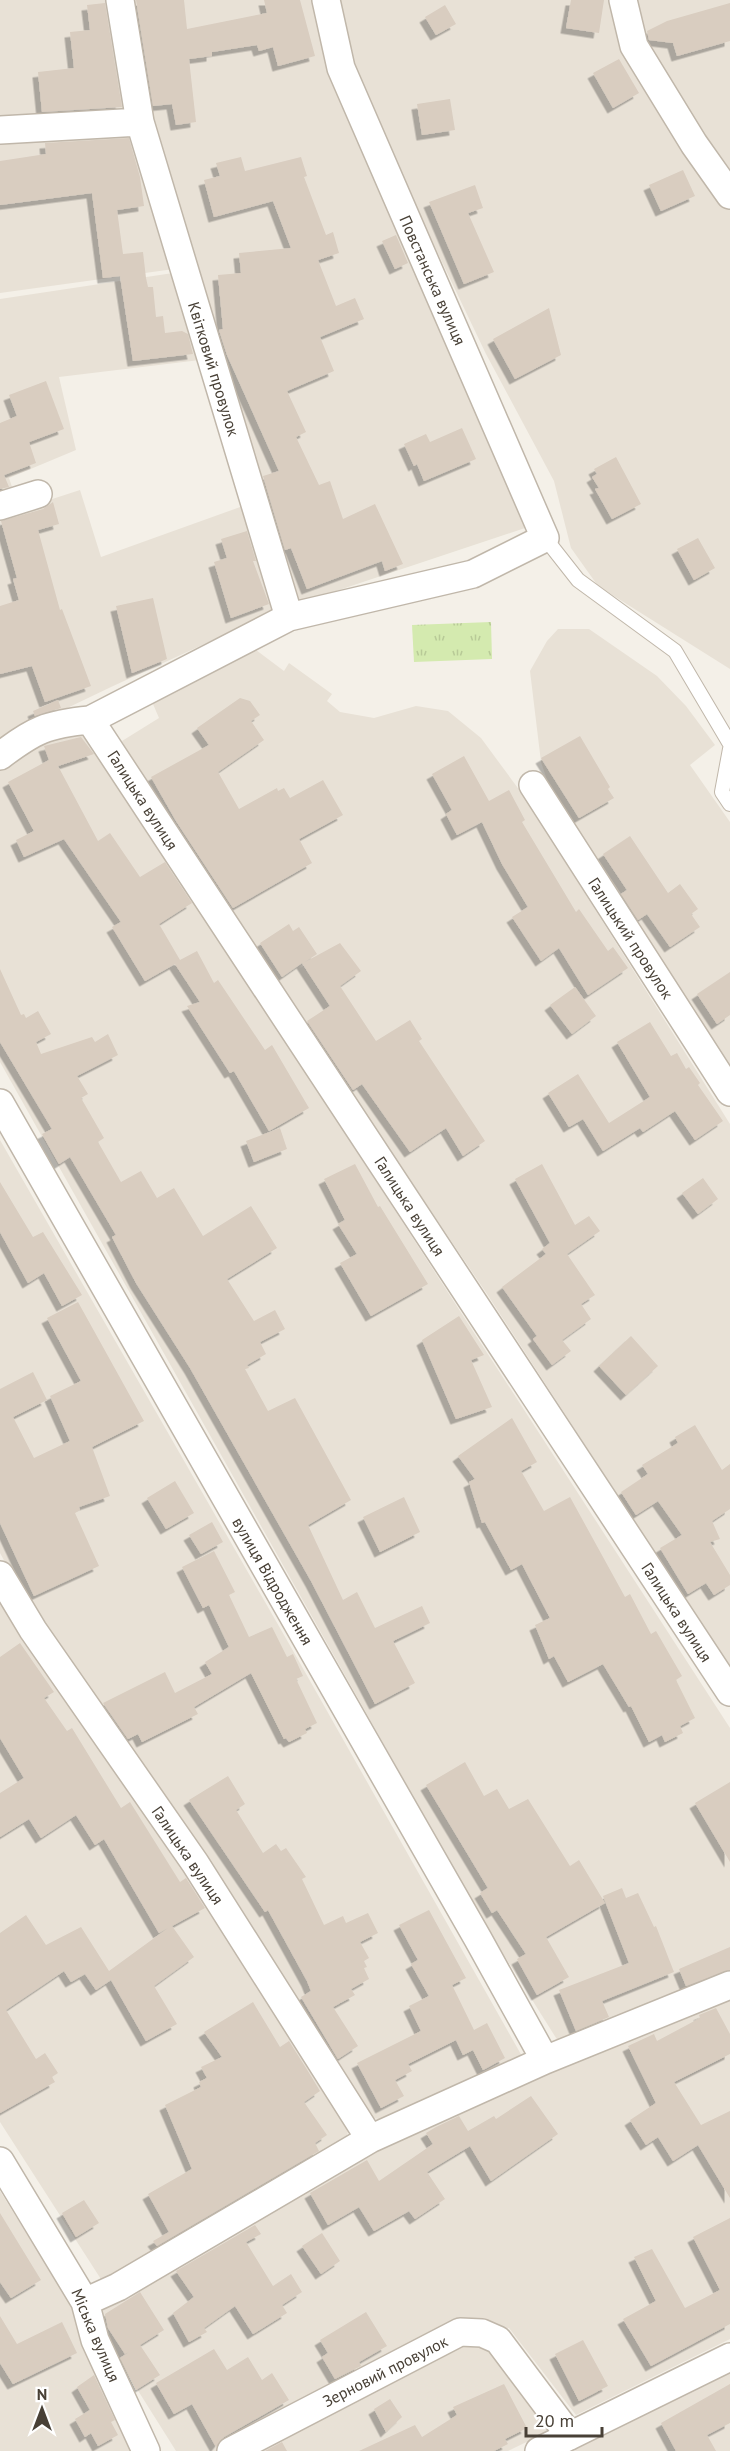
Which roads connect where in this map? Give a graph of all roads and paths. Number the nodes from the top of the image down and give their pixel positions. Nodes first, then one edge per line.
1 (120, 0) edge
2 (326, 0) edge
3 (623, 0) edge
4 (140, 122) junction
5 (0, 130) edge
6 (730, 195) edge
7 (38, 494) dead end
8 (0, 506) edge
9 (537, 543) junction
10 (289, 617) junction
11 (90, 720) junction
12 (730, 746) edge
13 (0, 756) edge
14 (533, 785) dead end
15 (730, 804) edge
16 (730, 1092) edge
17 (0, 1103) edge
18 (0, 1575) edge
19 (730, 1692) edge
20 (730, 1985) edge
21 (544, 2060) junction
22 (370, 2139) junction
23 (0, 2161) edge
24 (85, 2302) junction
25 (730, 2357) edge
26 (570, 2436) junction
27 (146, 2451) edge
28 (231, 2451) edge
29 (539, 2451) edge

1 - 4 street, Квітковий провулок
2 - 9 street, Повстанська вулиця
3 - 6 street
4 - 5 street
4 - 10 street, Квітковий провулок
7 - 8 street
9 - 10 street
9 - 12 lane
10 - 11 street
11 - 13 street
11 - 19 street, Галицька вулиця
12 - 15 lane
14 - 16 street, Галицький провулок
17 - 21 street, вулиця Відродження
18 - 22 street, Галицька вулиця
20 - 21 street
21 - 22 street
22 - 24 street
23 - 24 street, Міська вулиця
24 - 27 street, Міська вулиця
25 - 26 street
26 - 28 street, Зерновий провулок
26 - 29 street

